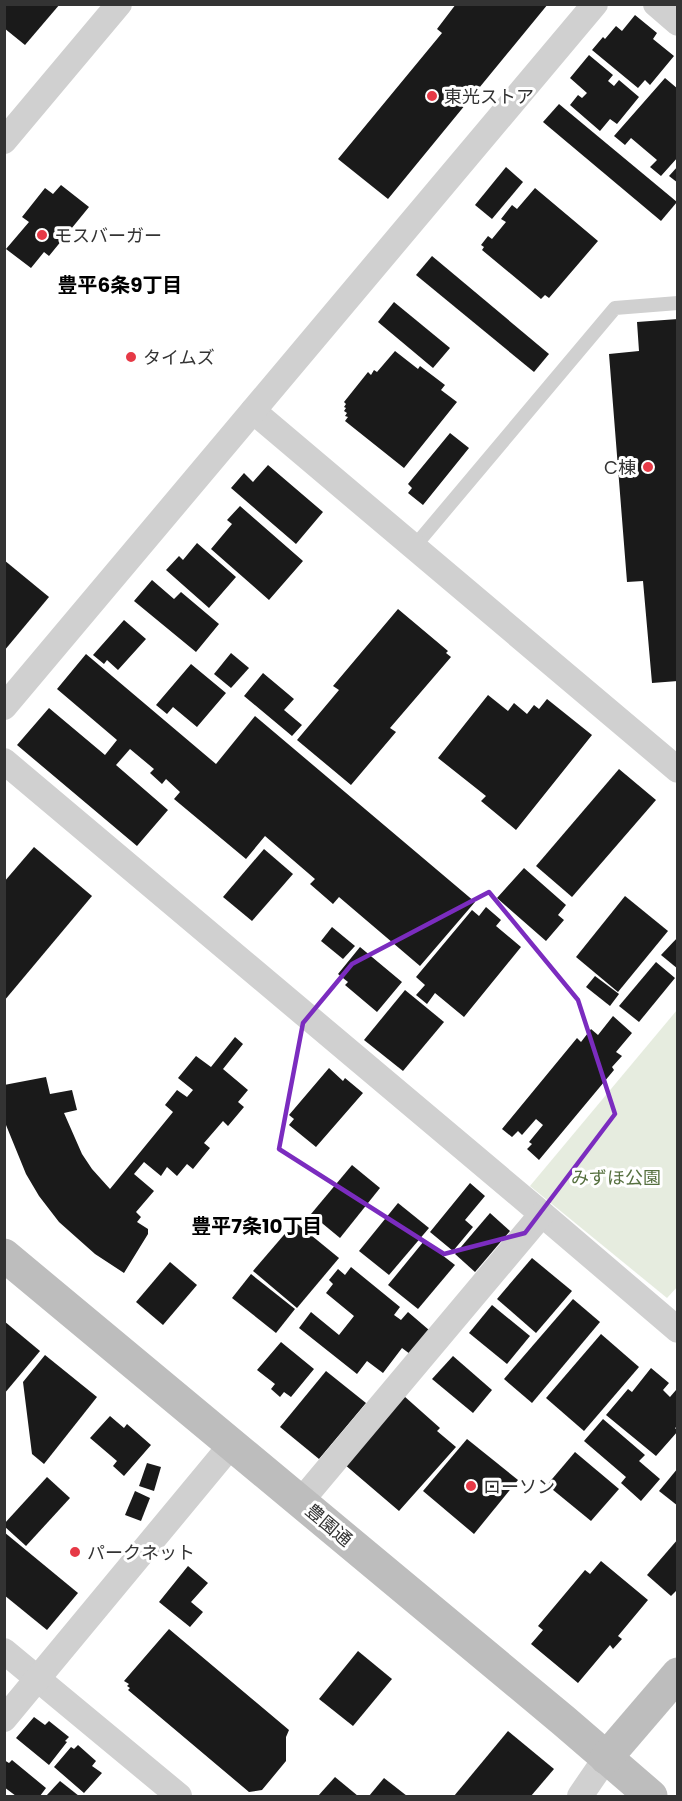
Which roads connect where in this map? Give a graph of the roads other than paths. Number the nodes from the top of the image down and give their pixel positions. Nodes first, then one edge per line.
1 (119, 4) edge
2 (595, 4) edge
3 (656, 4) edge
4 (678, 23) edge
5 (4, 141) edge
6 (678, 303) edge
7 (253, 411) junction
8 (414, 547) junction
9 (4, 707) edge
10 (4, 761) edge
11 (678, 770) edge
12 (542, 1214) junction
13 (4, 1255) edge
14 (678, 1330) edge
15 (232, 1444) junction
16 (301, 1502) junction
17 (4, 1651) edge
18 (678, 1674) edge
19 (38, 1680) junction
20 (4, 1719) edge
21 (606, 1758) junction
22 (179, 1797) edge
23 (580, 1797) edge
24 (651, 1797) edge

1 - 5 street
2 - 7 street
3 - 4 street
6 - 8 lane
7 - 8 street
7 - 9 street
8 - 11 street
10 - 12 street
12 - 14 street
12 - 16 street
13 - 15 street, 豊園通
15 - 16 street, 豊園通
15 - 19 street
16 - 21 street, 豊園通
17 - 19 street
18 - 21 street
19 - 20 street
19 - 22 street
21 - 23 street
21 - 24 street, 豊園通

